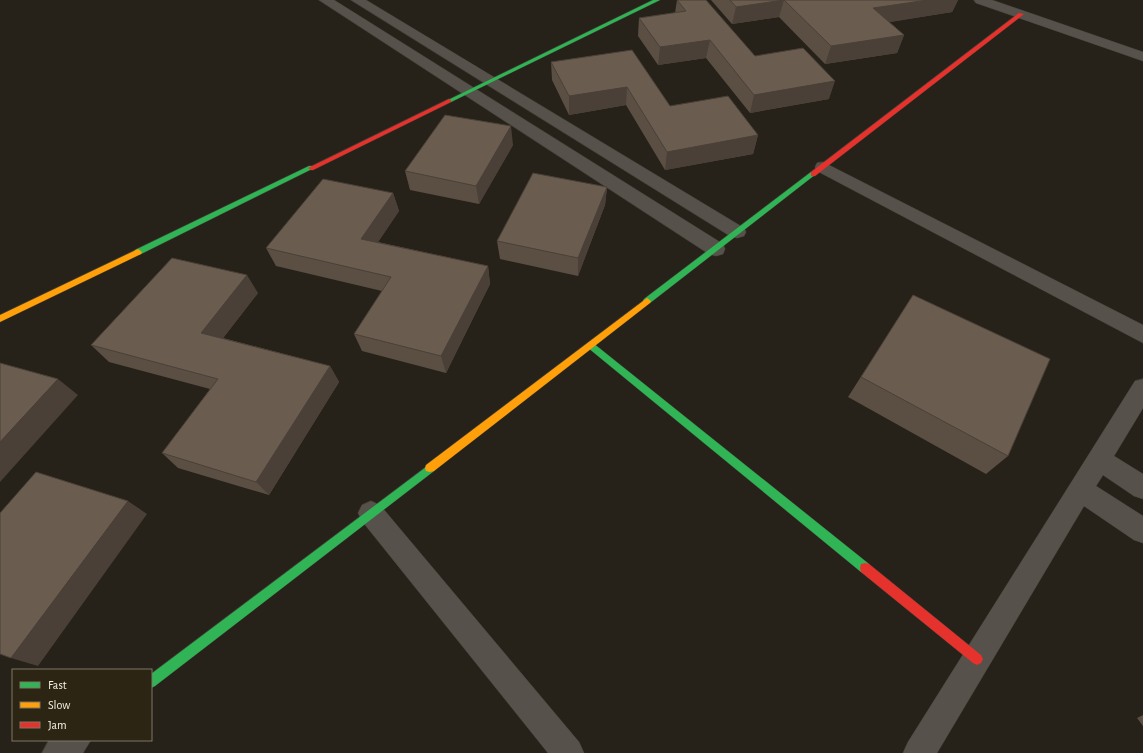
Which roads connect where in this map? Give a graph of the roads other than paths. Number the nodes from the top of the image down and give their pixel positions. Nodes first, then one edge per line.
1 (325, 0) edge
2 (357, 0) edge
3 (657, 0) edge
4 (980, 0) edge
5 (1022, 14) junction
6 (1143, 57) edge
7 (490, 81) junction
8 (469, 91) junction
9 (823, 167) junction
10 (737, 232) junction
11 (716, 249) junction
12 (0, 319) edge
13 (1143, 335) edge
14 (590, 345) junction
15 (1143, 388) edge
16 (1099, 460) junction
17 (1143, 488) edge
18 (1081, 490) junction
19 (371, 513) junction
20 (1143, 531) edge
21 (977, 659) junction
22 (152, 681) edge
23 (74, 741) edge
24 (58, 753) edge
25 (568, 753) edge
26 (919, 753) edge

1 - 8 street
2 - 7 street
3 - 7 street
4 - 5 street
5 - 6 street
5 - 9 street
7 - 8 street
7 - 10 street
8 - 11 street
8 - 12 street
9 - 10 street
9 - 13 street
10 - 11 street
11 - 14 street
14 - 19 street
14 - 21 street
15 - 16 street
16 - 17 street
16 - 18 street
18 - 20 street
18 - 21 street
19 - 22 street
19 - 25 street
21 - 26 street
23 - 24 street

